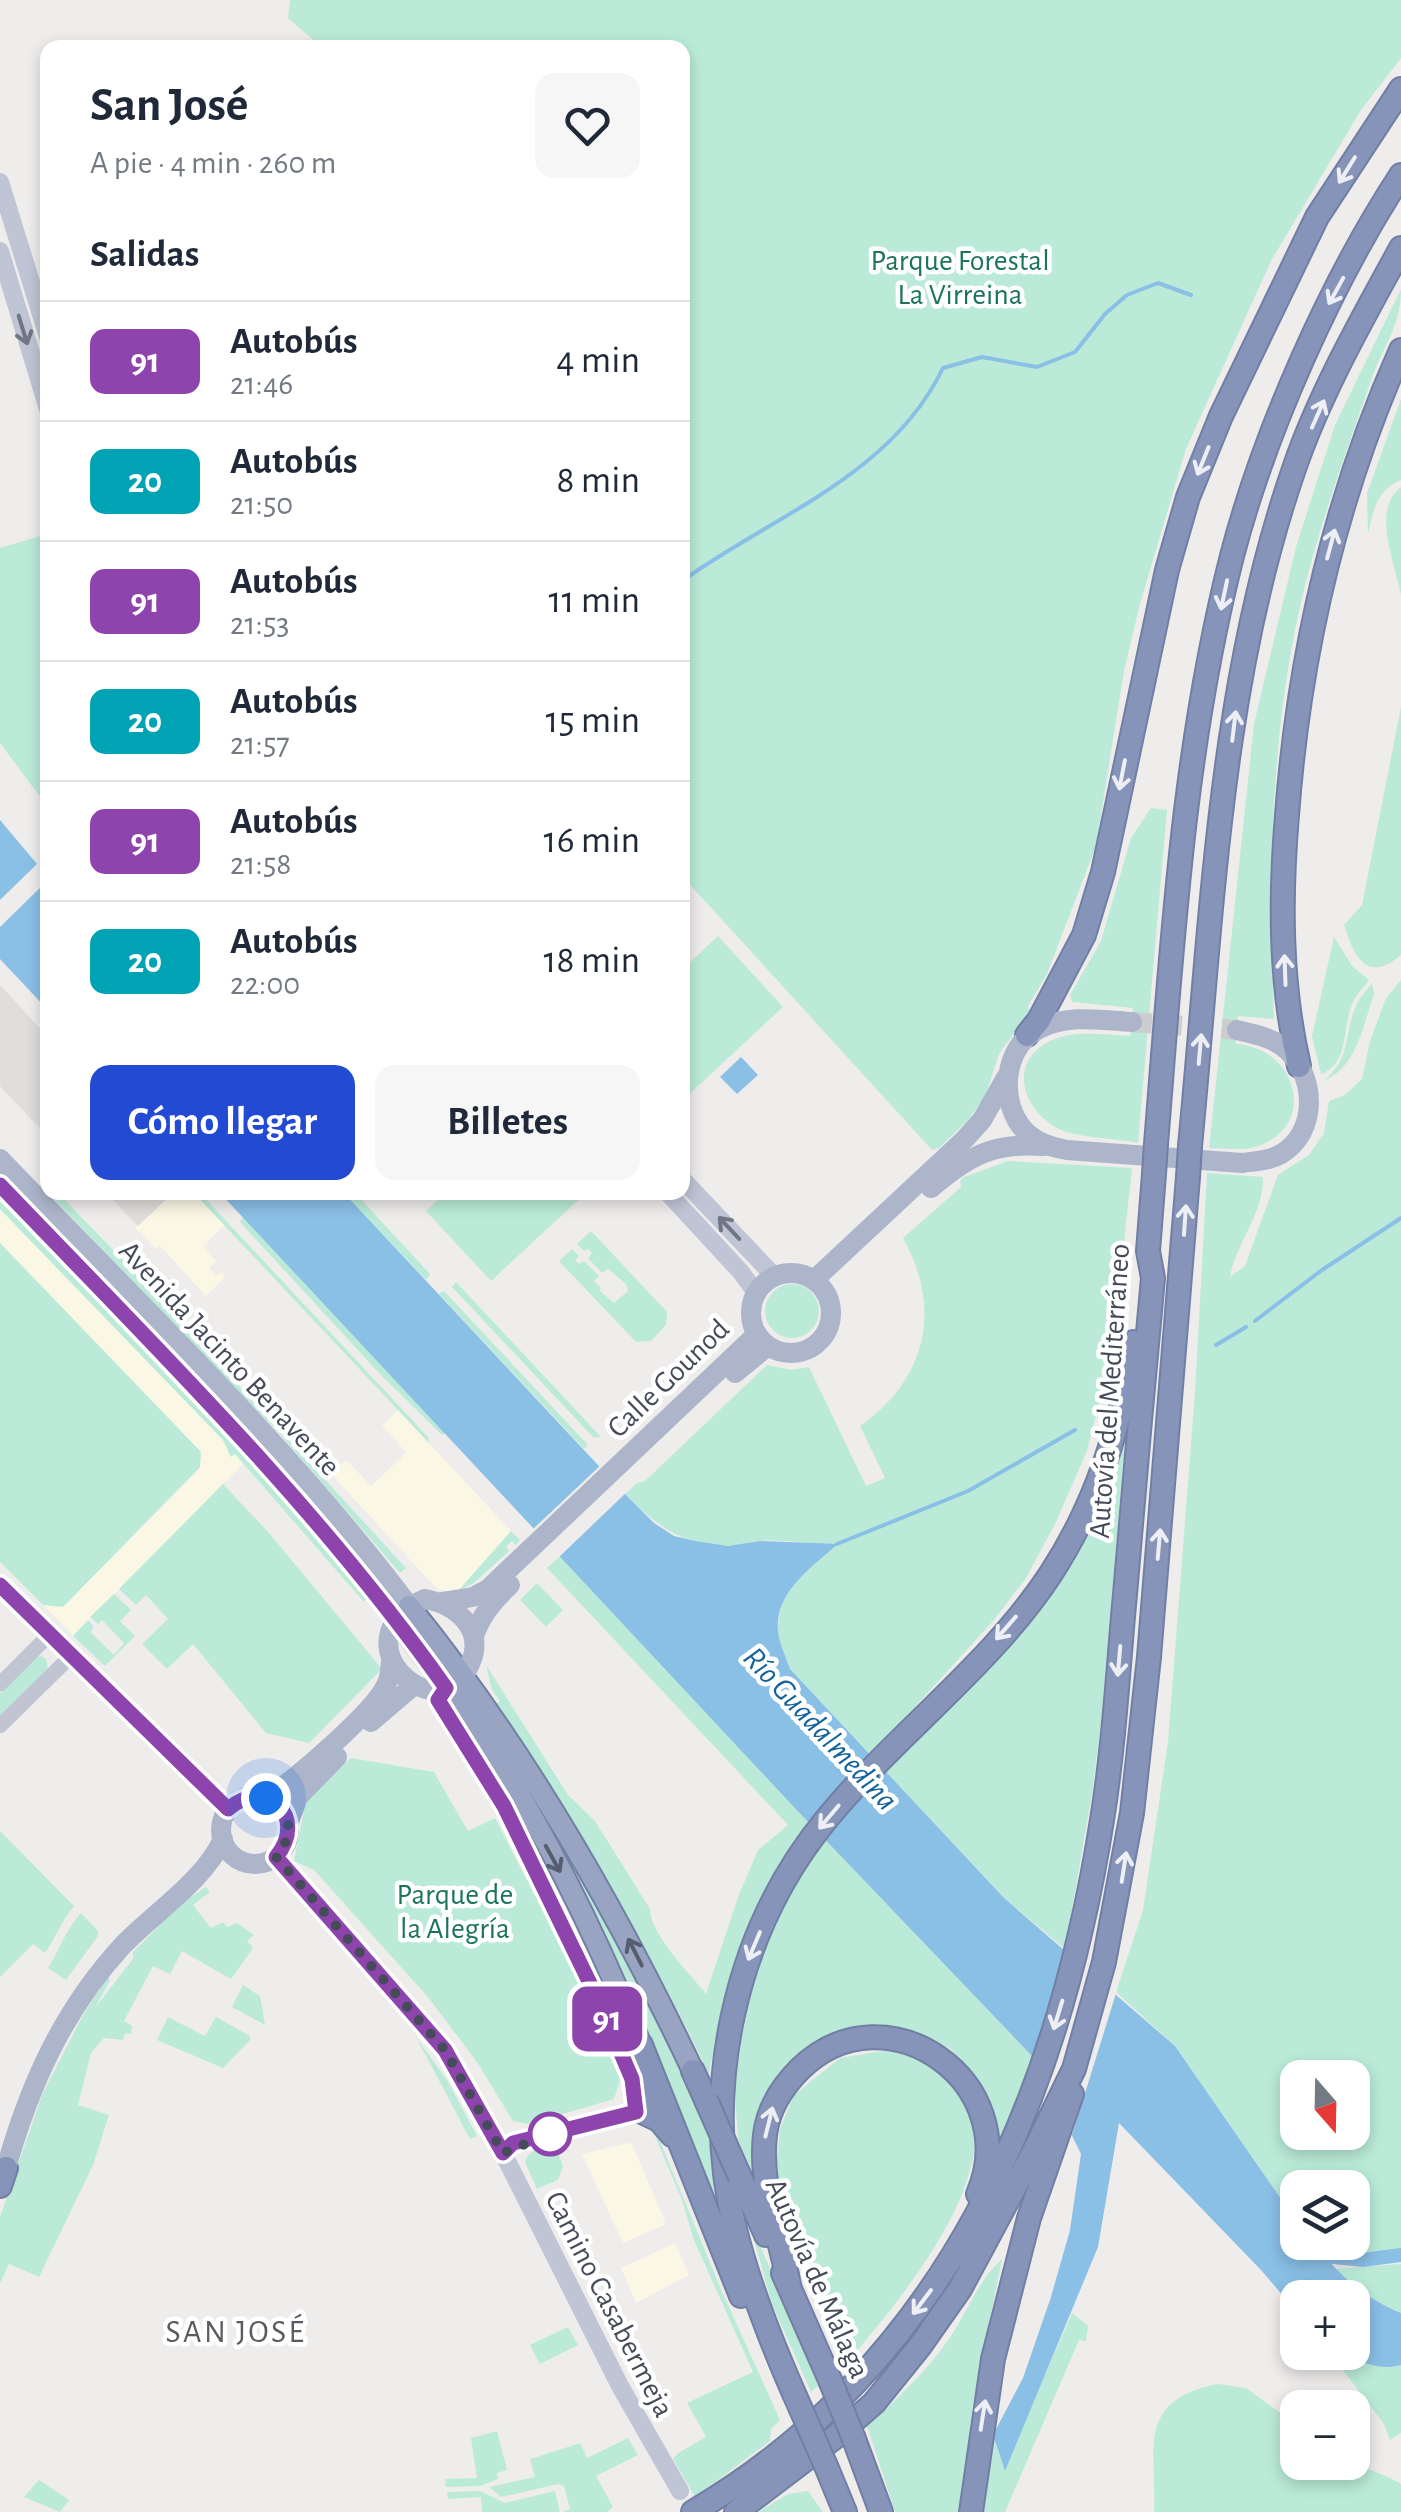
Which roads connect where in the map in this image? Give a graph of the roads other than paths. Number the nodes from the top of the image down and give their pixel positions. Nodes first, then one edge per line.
1 (1401, 89) edge
2 (1401, 175) edge
3 (0, 182) edge
4 (1401, 248) edge
5 (0, 251) edge
6 (40, 311) edge
7 (1401, 350) edge
8 (40, 382) edge
9 (1132, 1022) tunnel mouth
10 (1237, 1030) tunnel mouth
11 (1027, 1035) junction
12 (1299, 1066) junction
13 (1008, 1074) junction
14 (1046, 1146) junction
15 (0, 1159) edge
16 (0, 1185) edge
17 (690, 1188) edge
18 (674, 1200) edge
19 (1148, 1250) junction
20 (774, 1277) junction
21 (819, 1284) junction
22 (757, 1294) junction
23 (762, 1340) junction
24 (535, 1555) junction
25 (0, 1586) edge
26 (442, 1602) junction
27 (402, 1612) junction
28 (49, 1635) junction
29 (474, 1636) junction
30 (71, 1656) junction
31 (391, 1662) junction
32 (465, 1675) junction
33 (0, 1684) edge
34 (414, 1686) junction
35 (446, 1688) junction
36 (0, 1726) edge
37 (266, 1798) junction
38 (228, 1809) junction
39 (288, 1822) junction
40 (223, 1839) junction
41 (276, 1857) junction
42 (242, 1861) junction
43 (180, 1890) junction
44 (641, 2046) joint
45 (693, 2071) joint
46 (1057, 2118) junction
47 (3, 2177) edge
48 (949, 2263) junction
49 (789, 2285) junction
50 (796, 2399) junction
51 (680, 2491) dead end
52 (693, 2512) edge
53 (736, 2512) edge
54 (845, 2512) edge
55 (881, 2512) edge
56 (971, 2512) edge

1 -> 11 highway
2 -> 19 highway, Autovía del Mediterráneo, bridge
3 - 6 main road
46 -> 4 highway, Autovía del Mediterráneo, bridge
5 -> 8 main road
12 -> 7 highway
9 - 11 main road
10 - 12 main road
11 - 13 main road
12 - 14 main road
13 - 14 main road
13 - 21 main road
14 - 21 main road
15 - 27 main road, Avenida Jacinto Benavente
16 - 27 main road, Avenida Jacinto Benavente
20 -> 17 main road
18 - 22 main road
19 -> 48 highway, Autovía del Mediterráneo
19 -> 50 highway
20 - 21 main road
20 - 22 main road
21 - 23 main road
22 - 23 main road
23 - 24 main road, Calle Gounod
24 - 26 main road
24 - 29 main road
25 - 28 main road
26 - 27 main road
26 - 29 main road
27 - 31 main road
27 - 32 highway, Avenida Jacinto Benavente
27 - 35 highway, Avenida Jacinto Benavente
28 - 30 main road
28 - 33 street
29 - 32 main road
30 - 36 street
30 - 38 main road
31 - 34 main road
31 - 37 main road
32 - 35 main road
45 -> 32 highway, Avenida Jacinto Benavente
34 - 35 main road
34 - 39 main road
35 -> 44 highway, Avenida Jacinto Benavente
37 - 38 main road
37 - 39 main road
38 - 40 main road
39 - 41 main road
40 - 42 main road
40 - 43 main road
41 - 42 main road
41 - 51 main road, Camino Casabermeja
42 - 43 main road
43 - 47 main road
44 - 50 highway
45 - 49 highway, Autovía de Málaga, bridge
46 - 53 highway
56 -> 46 highway
49 -> 48 highway
48 -> 52 highway, Autovía del Mediterráneo
49 - 55 highway, Autovía de Málaga, bridge
50 - 54 highway, bridge

